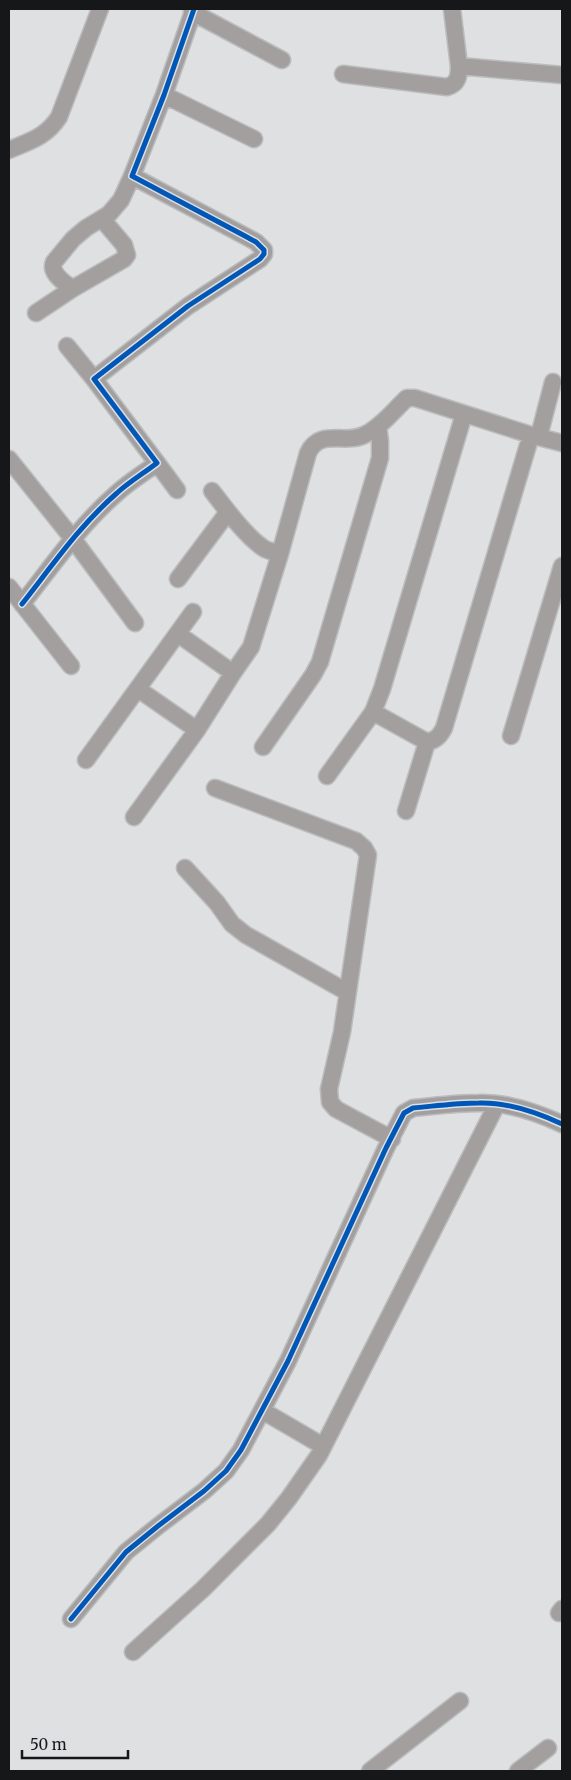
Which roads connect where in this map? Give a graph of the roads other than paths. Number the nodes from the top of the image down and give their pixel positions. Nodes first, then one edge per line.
1 (100, 9) edge
2 (452, 9) edge
3 (193, 11) edge
4 (282, 60) dead end
5 (459, 66) junction
6 (343, 74) dead end
7 (562, 75) edge
8 (164, 95) junction
9 (254, 139) dead end
10 (9, 150) edge
11 (132, 176) junction
12 (102, 218) junction
13 (72, 289) junction
14 (36, 313) dead end
15 (67, 346) dead end
16 (94, 380) junction
17 (553, 382) dead end
18 (464, 414) junction
19 (378, 426) junction
20 (535, 436) junction
21 (562, 443) edge
22 (9, 459) edge
23 (157, 464) junction
24 (177, 490) dead end
25 (212, 491) dead end
26 (228, 512) junction
27 (72, 539) junction
28 (280, 554) junction
29 (562, 566) edge
30 (178, 579) dead end
31 (9, 587) edge
32 (22, 604) junction
33 (193, 612) dead end
34 (134, 624) dead end
35 (178, 634) junction
36 (72, 666) dead end
37 (232, 673) junction
38 (138, 689) junction
39 (373, 712) junction
40 (197, 730) junction
41 (511, 736) dead end
42 (427, 742) junction
43 (263, 747) dead end
44 (86, 760) dead end
45 (327, 776) dead end
46 (215, 788) dead end
47 (406, 810) dead end
48 (134, 817) dead end
49 (185, 868) dead end
50 (347, 992) junction
51 (497, 1104) junction
52 (562, 1123) edge
53 (392, 1138) junction
54 (263, 1411) junction
55 (324, 1446) junction
56 (71, 1619) dead end
57 (133, 1652) dead end
58 (460, 1701) dead end
59 (548, 1748) dead end
60 (370, 1771) edge
61 (518, 1771) edge

1 - 10 street
2 - 5 street
3 - 4 street
3 - 8 street
5 - 6 street
5 - 7 street
8 - 9 street
8 - 11 street
11 - 12 street
11 - 16 street
12 - 13 street
12 - 13 street
13 - 14 street
15 - 16 street
16 - 23 street
17 - 20 street
18 - 19 street
18 - 20 street
18 - 39 street
19 - 28 street
19 - 43 street
20 - 21 street
20 - 42 street
22 - 27 street
23 - 24 street
23 - 27 street
25 - 26 street
26 - 28 street
26 - 30 street
27 - 32 street
27 - 34 street
28 - 37 street
29 - 41 street
31 - 32 street
32 - 36 street
33 - 35 street
35 - 37 street
35 - 38 street
37 - 40 street
38 - 40 street
38 - 44 street
39 - 42 street
39 - 45 street
40 - 48 street
42 - 47 street
46 - 50 street
49 - 50 street
50 - 53 street
51 - 52 street
51 - 53 street
51 - 55 street
53 - 54 street
54 - 55 street
54 - 56 street
55 - 57 street
58 - 60 street
59 - 61 street

